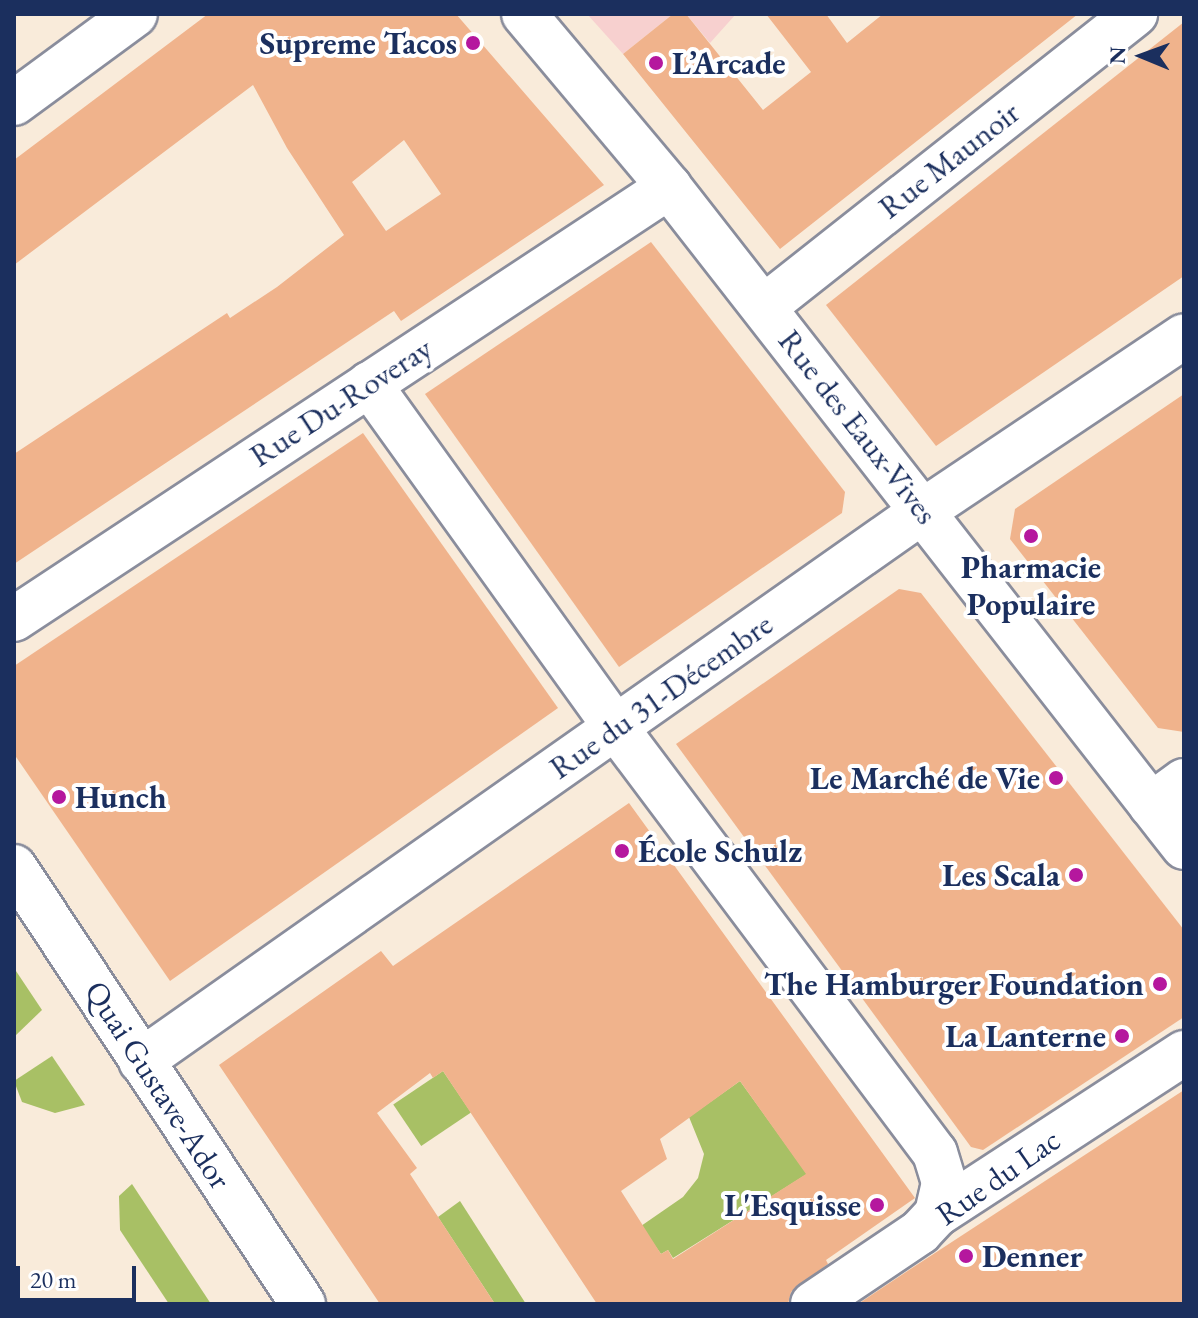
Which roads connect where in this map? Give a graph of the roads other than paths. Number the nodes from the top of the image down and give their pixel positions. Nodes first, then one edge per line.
1 (135, 14) edge
2 (524, 14) edge
3 (1135, 14) edge
4 (14, 103) edge
5 (669, 187) junction
6 (764, 307) junction
7 (1184, 336) edge
8 (369, 384) junction
9 (923, 511) junction
10 (14, 619) edge
11 (616, 728) junction
12 (1168, 793) edge
13 (1184, 847) edge
14 (14, 867) edge
15 (1184, 1053) edge
16 (141, 1061) junction
17 (937, 1214) junction
18 (303, 1304) edge
19 (813, 1304) edge

1 - 4 street
2 - 5 street, Rue des Eaux-Vives
3 - 6 street, Rue Maunoir
5 - 6 street, Rue des Eaux-Vives
5 - 8 street, Rue Du-Roveray
6 - 9 street, Rue des Eaux-Vives
7 - 9 street, Rue du 31-Décembre
8 - 10 street, Rue Du-Roveray
8 - 11 street
9 - 11 street, Rue du 31-Décembre
9 - 12 street, Rue des Eaux-Vives
11 - 16 street, Rue du 31-Décembre
11 - 17 street
12 - 13 street, Rue des Eaux-Vives
14 - 16 street, Quai Gustave-Ador
15 - 17 street, Rue du Lac
16 - 18 street, Quai Gustave-Ador
17 - 19 street, Rue du Lac

